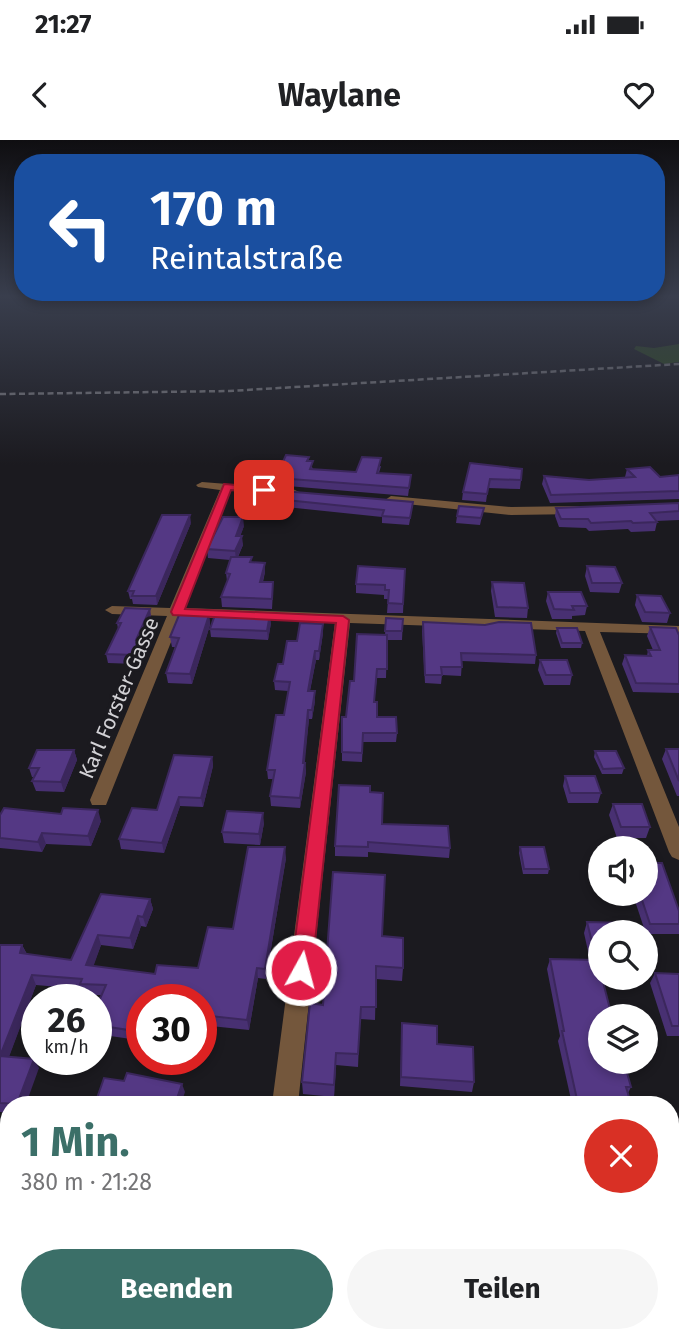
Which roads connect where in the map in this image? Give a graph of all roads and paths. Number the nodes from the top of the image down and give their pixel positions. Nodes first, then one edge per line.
1 (202, 485) dead end
2 (228, 487) junction
3 (305, 493) edge
4 (382, 500) edge
5 (593, 510) edge
6 (112, 610) dead end
7 (177, 612) junction
8 (343, 620) junction
9 (591, 628) junction
10 (679, 630) edge
11 (99, 800) dead end
12 (679, 852) edge
13 (286, 1096) edge

1 - 2 street
2 - 3 street
2 - 7 street, Karl Forster-Gasse
4 - 5 street
6 - 7 street, Karl Forster-Gasse
7 - 8 street
7 - 11 street, Karl Forster-Gasse
8 - 9 street
8 - 13 street
9 - 10 street
9 - 12 street

